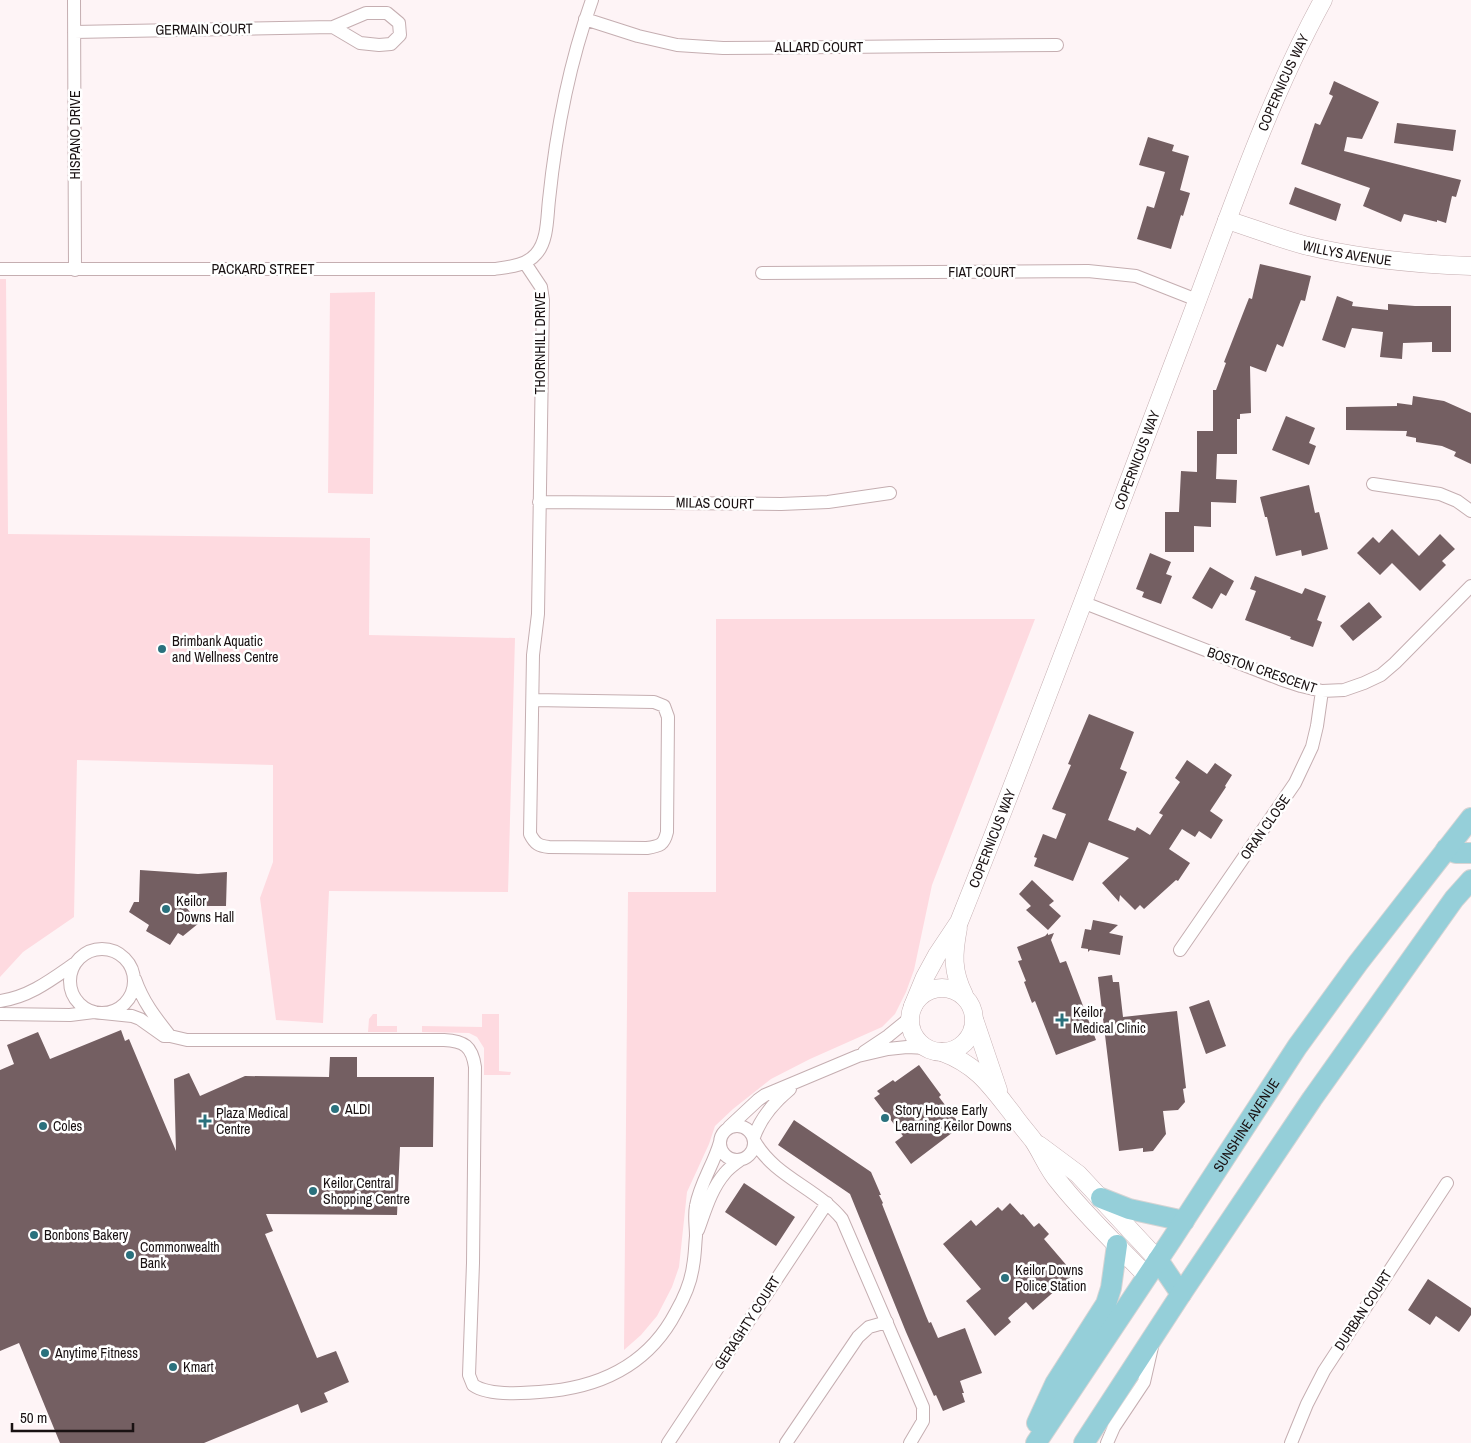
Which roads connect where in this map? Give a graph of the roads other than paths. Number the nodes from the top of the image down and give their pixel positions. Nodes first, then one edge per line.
1 (74, 0) edge
2 (592, 0) edge
3 (1323, 0) edge
4 (586, 19) junction
5 (333, 26) junction
6 (74, 32) junction
7 (1057, 45) dead end
8 (1227, 220) junction
9 (525, 262) junction
10 (1471, 266) edge
11 (0, 269) edge
12 (75, 270) junction
13 (762, 273) dead end
14 (1198, 300) junction
15 (1373, 484) dead end
16 (890, 493) dead end
17 (539, 502) junction
18 (1471, 510) edge
19 (1471, 586) edge
20 (1082, 602) junction
21 (1322, 691) junction
22 (533, 700) junction
23 (1471, 818) edge
24 (1446, 849) junction
25 (1471, 853) edge
26 (1471, 880) edge
27 (959, 922) junction
28 (1180, 950) dead end
29 (74, 964) junction
30 (133, 972) junction
31 (964, 995) junction
32 (0, 1001) edge
33 (99, 1012) junction
34 (912, 1012) junction
35 (0, 1014) edge
36 (975, 1022) junction
37 (170, 1036) junction
38 (934, 1050) junction
39 (858, 1056) junction
40 (799, 1082) junction
41 (1001, 1098) junction
42 (729, 1127) junction
43 (754, 1140) junction
44 (1033, 1140) junction
45 (720, 1142) junction
46 (741, 1160) junction
47 (775, 1167) junction
48 (1447, 1184) dead end
49 (1101, 1198) junction
50 (826, 1203) junction
51 (1184, 1221) junction
52 (696, 1234) junction
53 (1116, 1245) junction
54 (1152, 1268) junction
55 (1181, 1294) junction
56 (887, 1322) junction
57 (1154, 1334) junction
58 (668, 1443) edge
59 (786, 1443) edge
60 (910, 1443) edge
61 (1028, 1443) edge
62 (1036, 1443) edge
63 (1084, 1443) edge
64 (1107, 1443) edge
65 (1291, 1443) edge

1 - 6 street, HISPANO DRIVE
2 - 4 street
3 - 8 street, COPERNICUS WAY
4 - 7 street, ALLARD COURT
4 - 9 street
5 - 5 street, GERMAIN COURT
5 - 6 street, GERMAIN COURT
6 - 12 street, HISPANO DRIVE
8 - 10 street, WILLYS AVENUE
8 - 14 street, COPERNICUS WAY
9 - 12 street, PACKARD STREET
9 - 17 street, THORNHILL DRIVE
11 - 12 street, PACKARD STREET
13 - 14 street, FIAT COURT
14 - 20 street, COPERNICUS WAY
15 - 18 street
16 - 17 street, MILAS COURT
17 - 22 street, THORNHILL DRIVE
19 - 21 street, BOSTON CRESCENT
20 - 21 street, BOSTON CRESCENT
20 - 27 street, COPERNICUS WAY
21 - 28 street, ORAN CLOSE
22 - 22 street, THORNHILL DRIVE
23 - 24 main road, SUNSHINE AVENUE
24 - 25 main road
24 - 51 main road, SUNSHINE AVENUE
26 - 55 main road
27 - 31 street, COPERNICUS WAY
27 - 34 street, COPERNICUS WAY
29 - 30 street
29 - 32 street
29 - 33 street
30 - 33 street
30 - 37 street
31 - 34 street
31 - 36 street
33 - 35 street
33 - 37 street
34 - 38 street
34 - 39 street
36 - 38 street
36 - 41 street
37 - 52 street
38 - 39 street
38 - 41 street
39 - 40 street
40 - 42 street
40 - 43 street
41 - 44 street
42 - 43 street
42 - 45 street
43 - 46 street
43 - 47 street
44 - 49 street
44 - 53 street
45 - 46 street
45 - 52 street
46 - 47 street
46 - 52 street
47 - 50 street
48 - 65 street, DURBAN COURT
49 - 51 main road
49 - 54 street
50 - 56 street
50 - 58 street, GERAGHTY COURT
51 - 54 main road, SUNSHINE AVENUE
53 - 54 street
53 - 61 main road
54 - 55 main road
54 - 62 main road, SUNSHINE AVENUE
55 - 57 main road
56 - 59 street
56 - 60 street
57 - 63 main road
57 - 64 street

